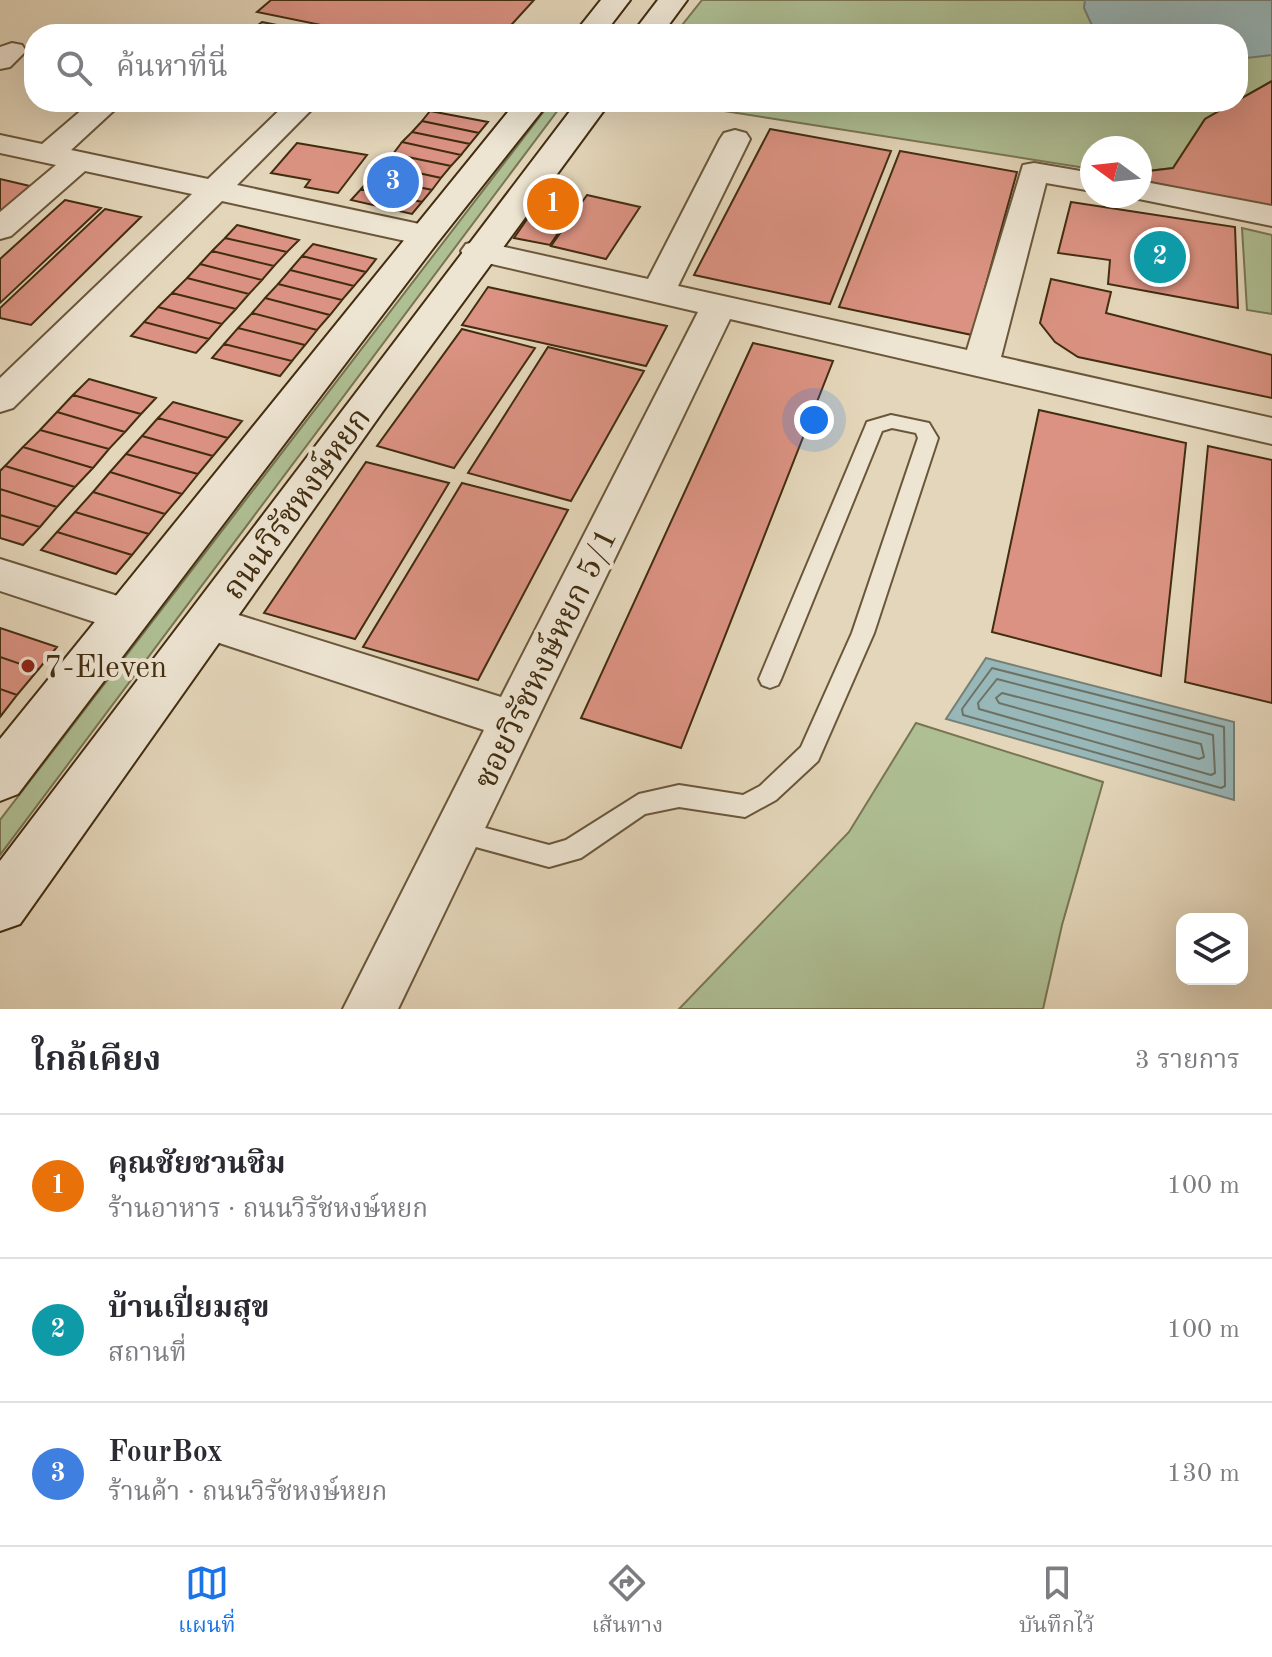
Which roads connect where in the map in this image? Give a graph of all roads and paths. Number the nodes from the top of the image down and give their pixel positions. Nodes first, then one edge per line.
1 (616, 0) edge
2 (673, 0) edge
3 (597, 24) edge
4 (655, 24) edge
5 (97, 112) edge
6 (295, 112) edge
7 (525, 112) edge
8 (586, 112) edge
9 (735, 139) dead end
10 (0, 144) edge
11 (48, 154) junction
12 (79, 161) junction
13 (1080, 180) edge
14 (215, 190) junction
15 (1152, 192) edge
16 (1272, 216) edge
17 (0, 229) edge
18 (424, 235) junction
19 (478, 251) junction
20 (657, 294) junction
21 (718, 307) junction
22 (981, 364) junction
23 (0, 399) edge
24 (1272, 431) edge
25 (0, 575) edge
26 (125, 615) junction
27 (210, 623) junction
28 (770, 679) dead end
29 (514, 720) junction
30 (0, 778) edge
31 (459, 832) junction
32 (0, 905) edge
33 (370, 1009) edge

1 - 3 main road
2 - 4 main road
5 - 11 street
6 - 14 street
7 - 18 main road, ถนนวิรัชหงษ์หยก
8 - 19 main road, ถนนวิรัชหงษ์หยก
9 - 20 street
10 - 11 street
11 - 12 street
12 - 14 street
12 - 17 street
13 - 22 street
14 - 18 street
14 - 23 street
15 - 16 street
18 - 26 main road, ถนนวิรัชหงษ์หยก
19 - 20 street
19 - 27 main road, ถนนวิรัชหงษ์หยก
20 - 21 street
21 - 22 street
21 - 29 street, ซอยวิรัชหงษ์หยก 5/1
22 - 24 street
25 - 26 street
26 - 30 main road, ถนนวิรัชหงษ์หยก
27 - 29 street
27 - 32 main road, ถนนวิรัชหงษ์หยก
28 - 31 lane
29 - 31 street, ซอยวิรัชหงษ์หยก 5/1
31 - 33 street, ซอยวิรัชหงษ์หยก 5/1

